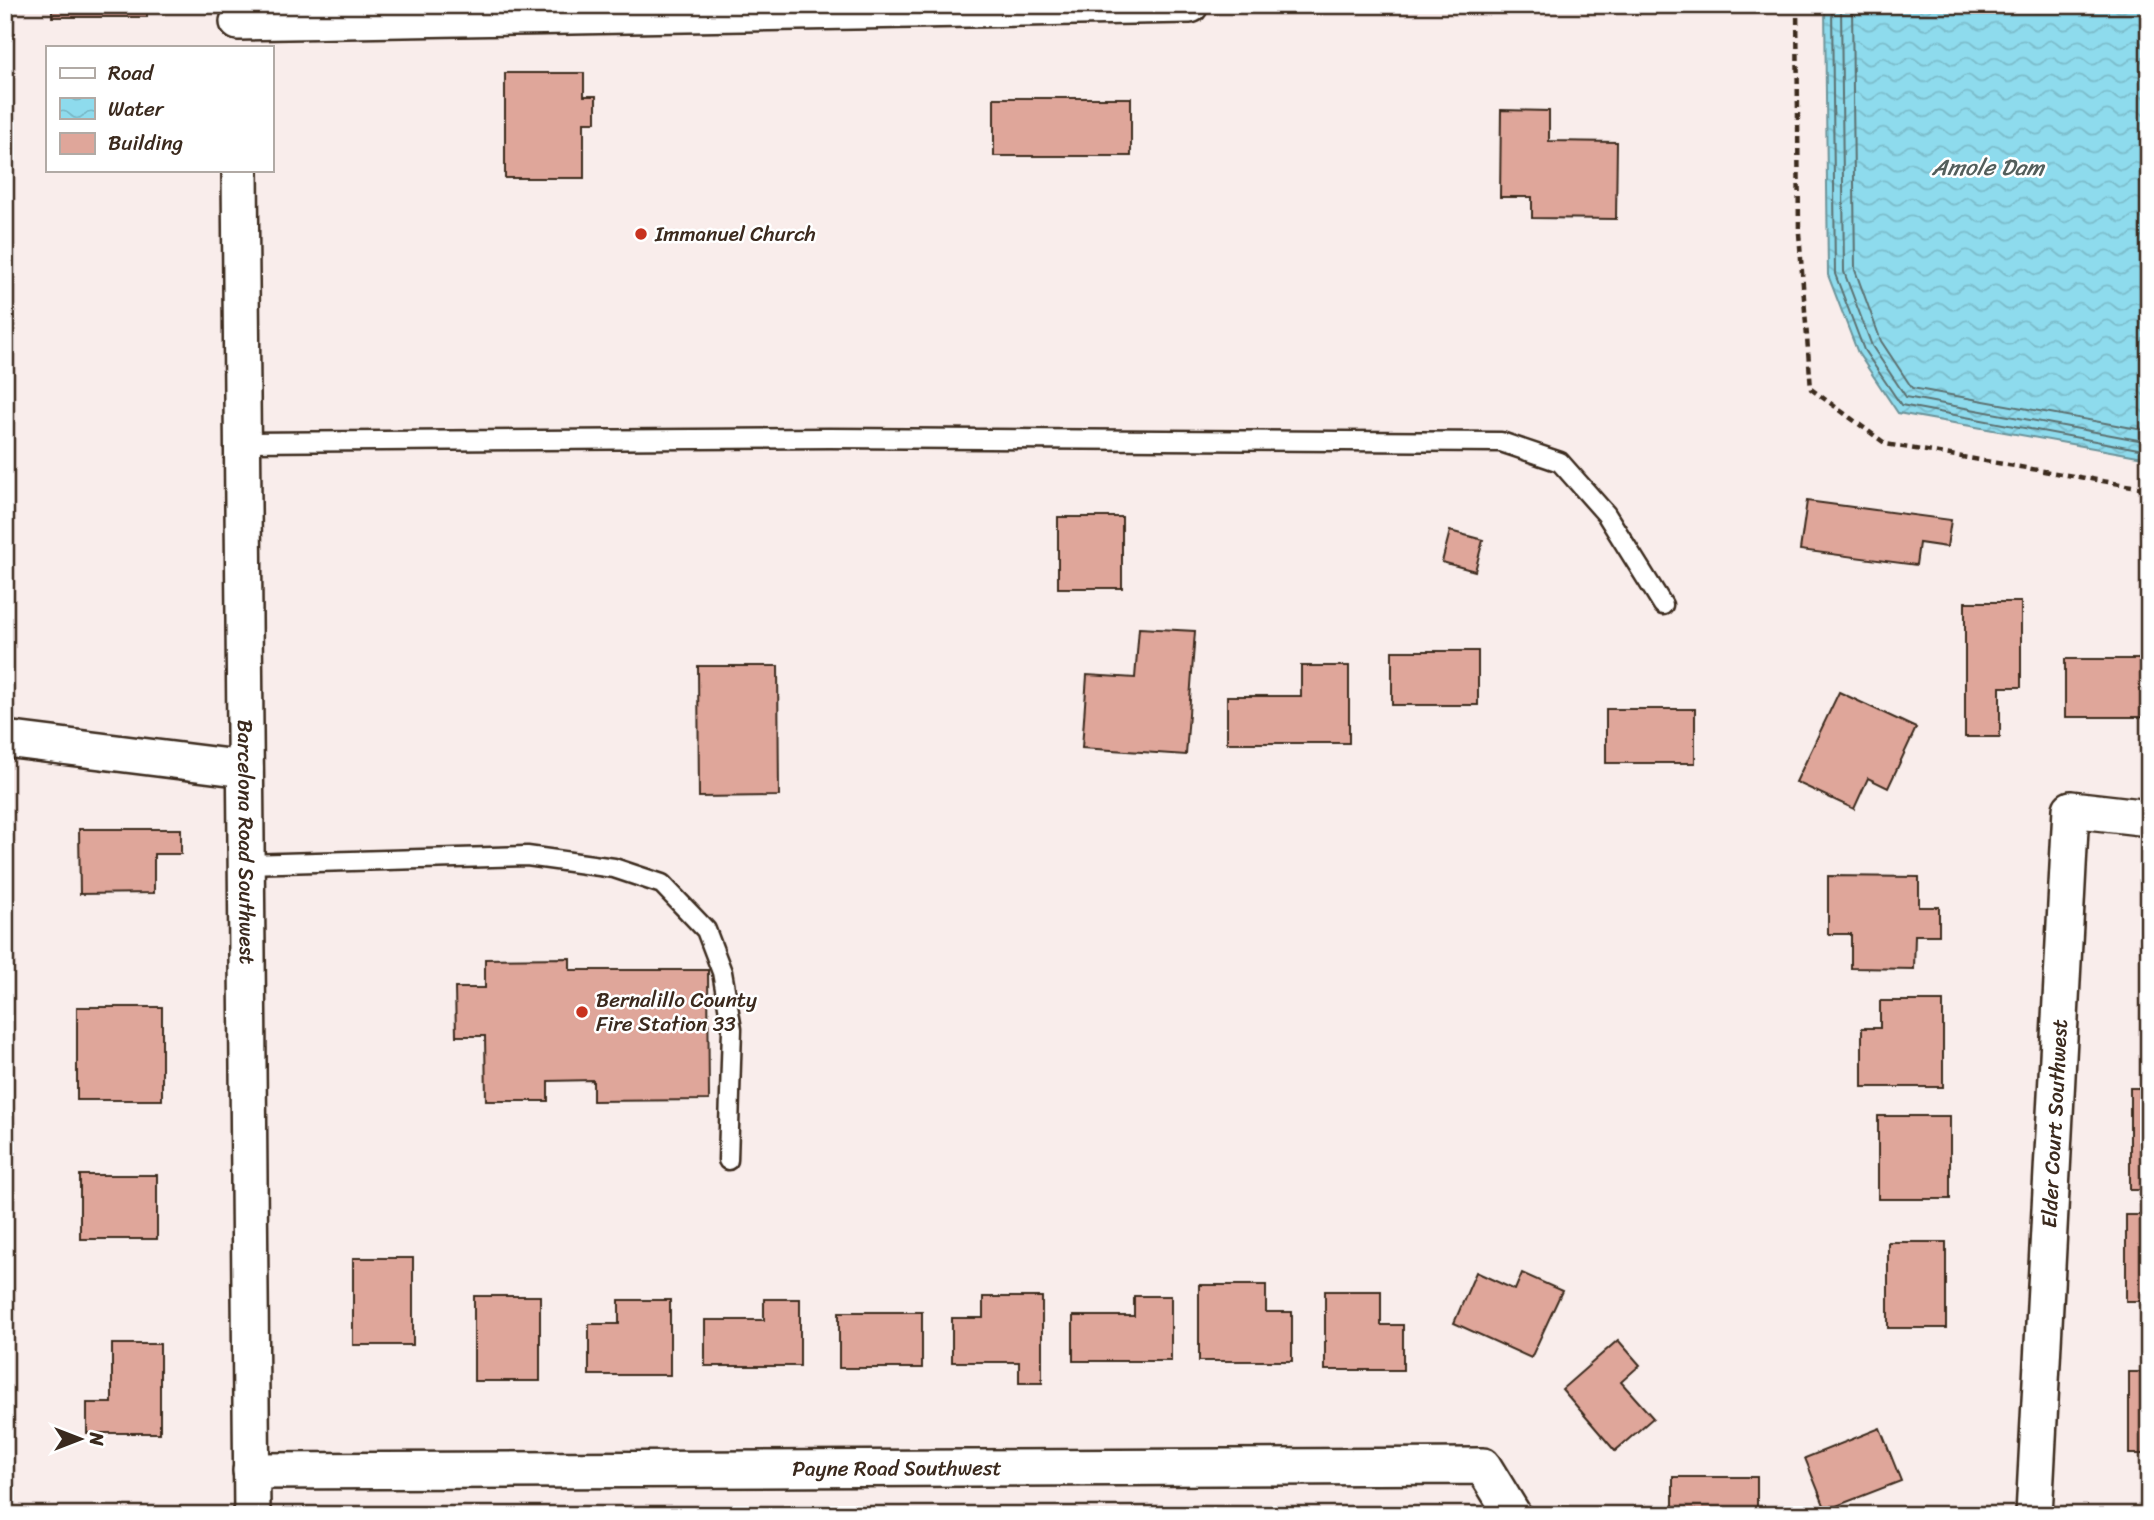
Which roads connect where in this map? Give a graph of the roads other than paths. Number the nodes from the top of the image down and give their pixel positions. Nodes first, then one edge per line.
1 (1190, 5) edge
2 (238, 25) edge
3 (240, 172) edge
4 (242, 442) junction
5 (1662, 605) dead end
6 (5, 739) edge
7 (245, 769) junction
8 (2149, 818) edge
9 (246, 864) junction
10 (728, 1160) dead end
11 (251, 1471) junction
12 (252, 1515) edge
13 (1513, 1515) edge
14 (2034, 1515) edge

1 - 2 street
3 - 4 street, Barcelona Road Southwest
4 - 5 lane
4 - 7 street, Barcelona Road Southwest
6 - 7 street
7 - 9 street, Barcelona Road Southwest
8 - 14 street, Elder Court Southwest
9 - 10 lane
9 - 11 street, Barcelona Road Southwest
11 - 12 street, Barcelona Road Southwest
11 - 13 street, Payne Road Southwest

